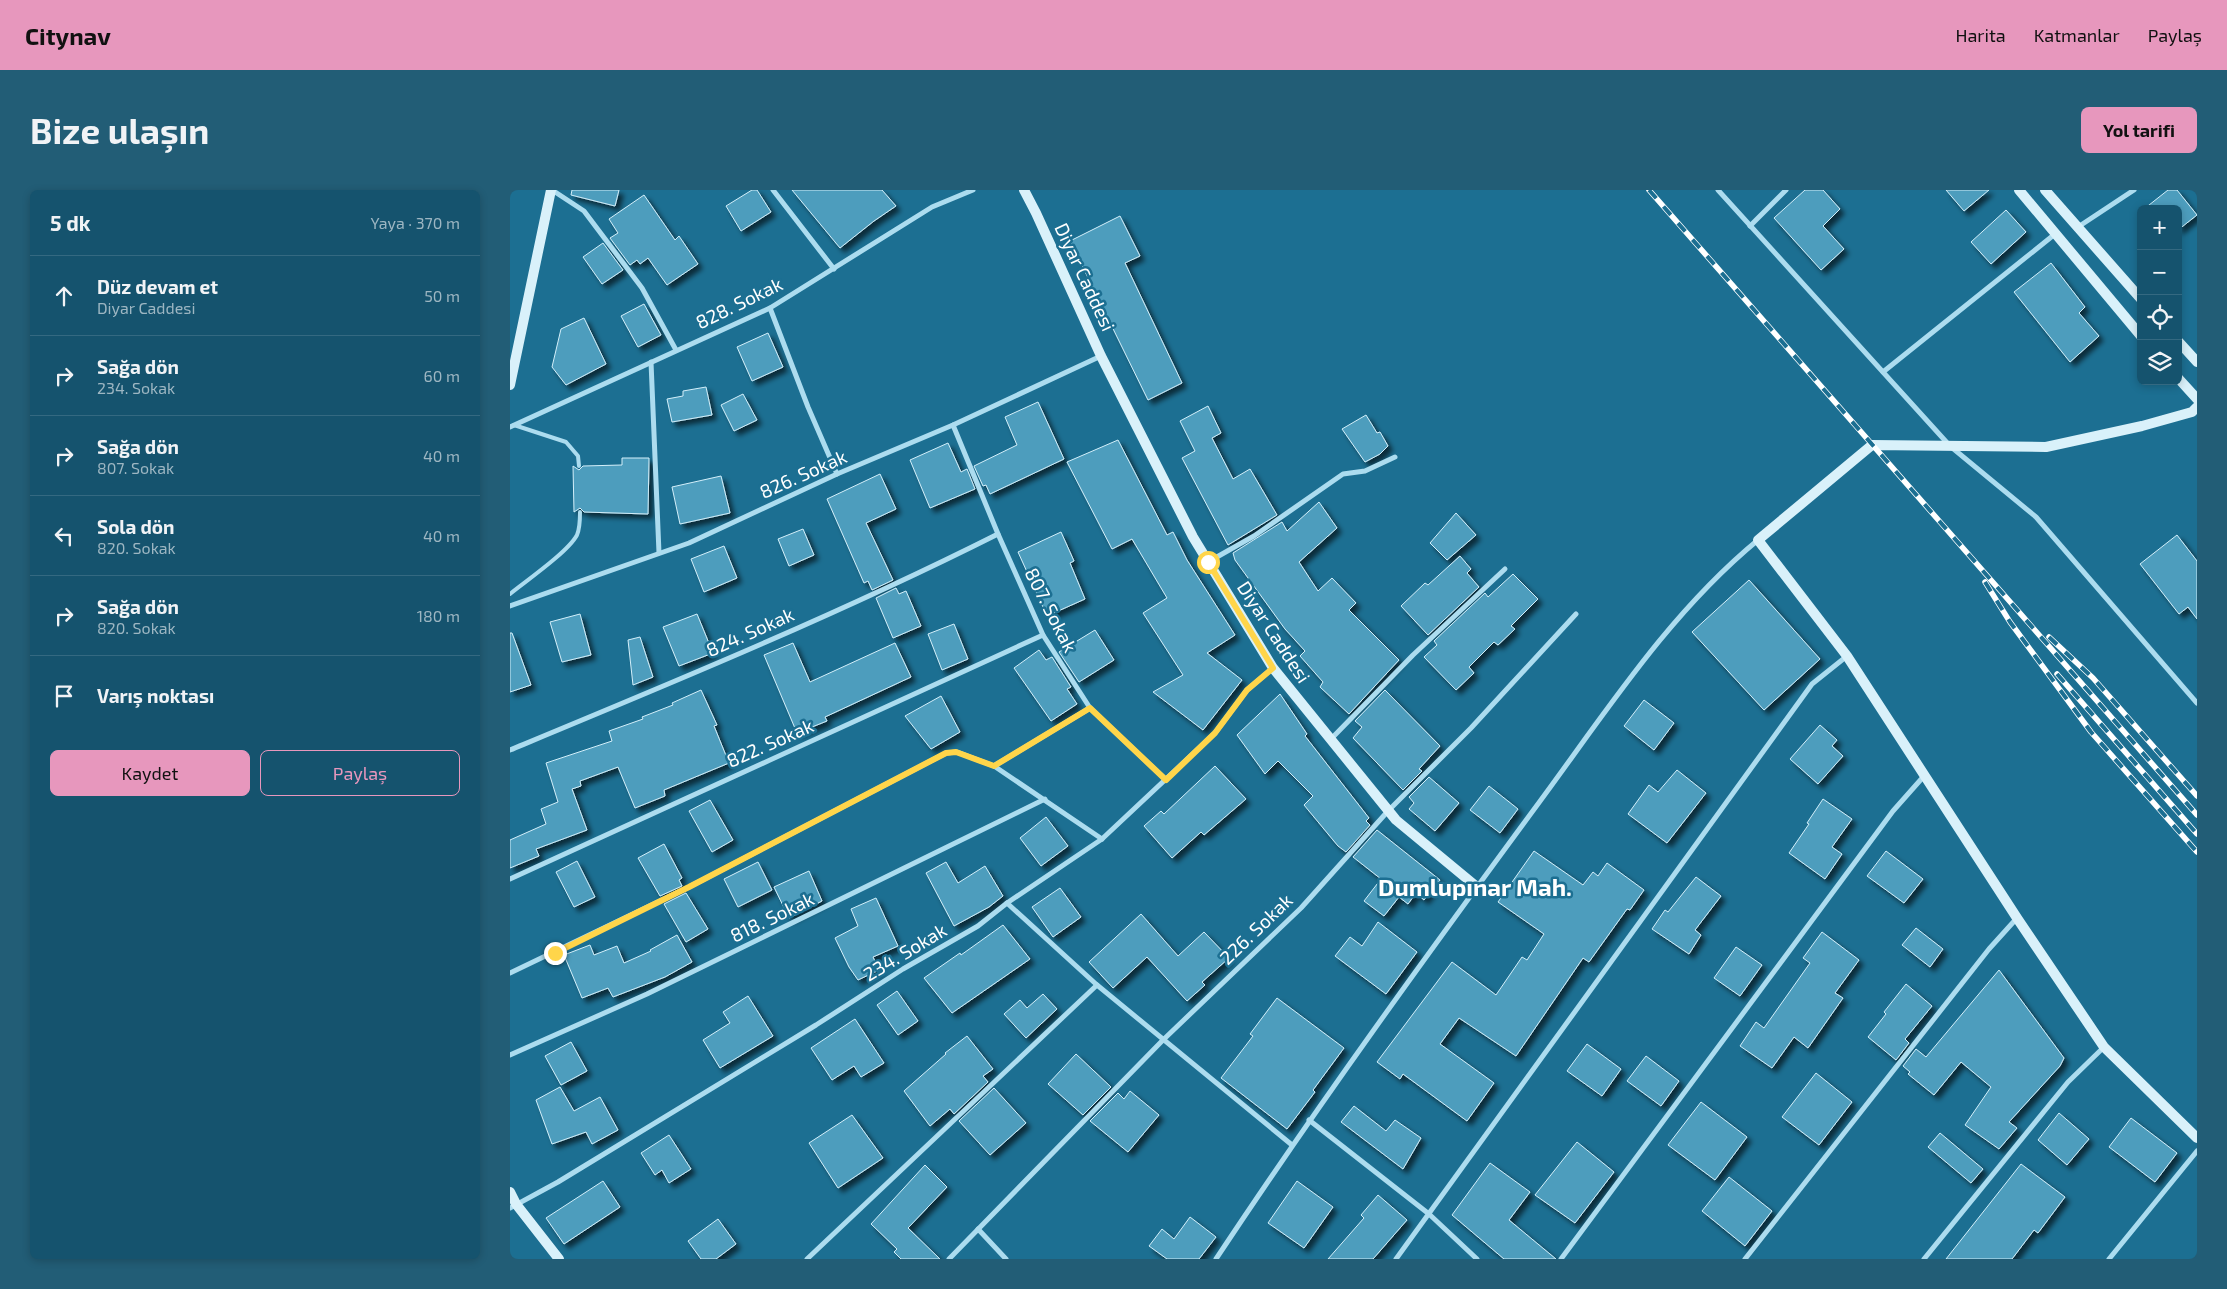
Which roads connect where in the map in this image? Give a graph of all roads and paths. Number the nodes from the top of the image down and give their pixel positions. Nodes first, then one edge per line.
1 (552, 190) edge
2 (773, 190) edge
3 (973, 190) edge
4 (1024, 190) edge
5 (1718, 190) edge
6 (1786, 190) edge
7 (2019, 190) edge
8 (2046, 190) edge
9 (2134, 190) edge
10 (1750, 226) junction
11 (2076, 227) junction
12 (2055, 234) junction
13 (834, 270) junction
14 (2137, 295) edge
15 (770, 308) junction
16 (2137, 331) edge
17 (2182, 345) edge
18 (676, 350) junction
19 (1101, 356) junction
20 (651, 362) junction
21 (2197, 362) edge
22 (1883, 372) junction
23 (2182, 382) edge
24 (510, 384) edge
25 (2197, 399) edge
26 (2197, 407) edge
27 (953, 425) junction
28 (512, 426) edge
29 (1950, 446) junction
30 (1395, 457) dead end
31 (579, 466) dead end
32 (837, 474) junction
33 (580, 512) dead end
34 (998, 534) junction
35 (1758, 540) junction
36 (659, 553) junction
37 (1208, 562) junction
38 (1505, 569) dead end
39 (510, 594) edge
40 (510, 606) edge
41 (1576, 614) dead end
42 (1043, 635) junction
43 (1847, 656) junction
44 (1273, 668) junction
45 (2197, 702) edge
46 (1090, 708) junction
47 (1330, 740) junction
48 (510, 750) edge
49 (994, 766) junction
50 (1924, 776) junction
51 (1166, 780) junction
52 (1045, 799) junction
53 (1388, 811) junction
54 (1102, 839) junction
55 (510, 879) edge
56 (1477, 886) junction
57 (1006, 904) junction
58 (2016, 918) junction
59 (510, 973) edge
60 (1097, 985) junction
61 (1162, 1040) junction
62 (2104, 1047) junction
63 (510, 1056) edge
64 (1309, 1120) junction
65 (2197, 1138) edge
66 (1292, 1145) junction
67 (2197, 1151) edge
68 (510, 1192) edge
69 (513, 1206) edge
70 (1429, 1214) junction
71 (978, 1229) junction
72 (558, 1259) edge
73 (808, 1259) edge
74 (949, 1259) edge
75 (1006, 1259) edge
76 (1216, 1259) edge
77 (1396, 1259) edge
78 (1476, 1259) edge
79 (1561, 1259) edge
80 (1745, 1259) edge
81 (1924, 1259) edge
82 (2109, 1259) edge

1 - 18 street
1 - 24 street
2 - 13 street
3 - 13 street, 828. Sokak
4 - 19 street, Diyar Caddesi
5 - 10 street
6 - 10 street
7 - 12 street
8 - 11 street
9 - 11 street
10 - 22 street
11 - 14 street
12 - 16 street
12 - 22 street
13 - 15 street, 828. Sokak
15 - 18 street, 828. Sokak
15 - 32 street
17 - 21 street
18 - 20 street, 828. Sokak
19 - 27 street, 826. Sokak
19 - 37 street, Diyar Caddesi
20 - 28 street, 828. Sokak
20 - 36 street
22 - 29 street
23 - 25 street
26 - 29 street
27 - 32 street, 826. Sokak
27 - 34 street, 807. Sokak
28 - 31 lane
29 - 35 street
29 - 45 street
30 - 37 street
32 - 36 street, 826. Sokak
33 - 39 lane
34 - 42 street, 807. Sokak
34 - 48 street, 824. Sokak
35 - 43 street
35 - 56 street
36 - 40 street, 826. Sokak
37 - 44 street, Diyar Caddesi
38 - 47 street
41 - 53 street, 226. Sokak
42 - 46 street, 807. Sokak
42 - 55 street, 822. Sokak
43 - 50 street
43 - 70 street
44 - 47 street, Diyar Caddesi
44 - 51 street, 234. Sokak
46 - 49 street
46 - 51 street, 807. Sokak
47 - 53 street, Diyar Caddesi
49 - 52 street
49 - 59 street
50 - 58 street
50 - 79 street
51 - 54 street, 234. Sokak
52 - 54 street
52 - 63 street, 818. Sokak
53 - 56 street, Diyar Caddesi
53 - 61 street, 226. Sokak
54 - 57 street, 234. Sokak
56 - 64 street
57 - 60 street
57 - 69 street, 234. Sokak
58 - 62 street
58 - 80 street
60 - 61 street
60 - 73 street
61 - 66 street
61 - 71 street, 226. Sokak
62 - 65 street
62 - 81 street
64 - 66 street
64 - 70 street
66 - 76 street
67 - 82 street
68 - 69 street
69 - 72 street
70 - 77 street
70 - 78 street
71 - 74 street, 226. Sokak
71 - 75 street

